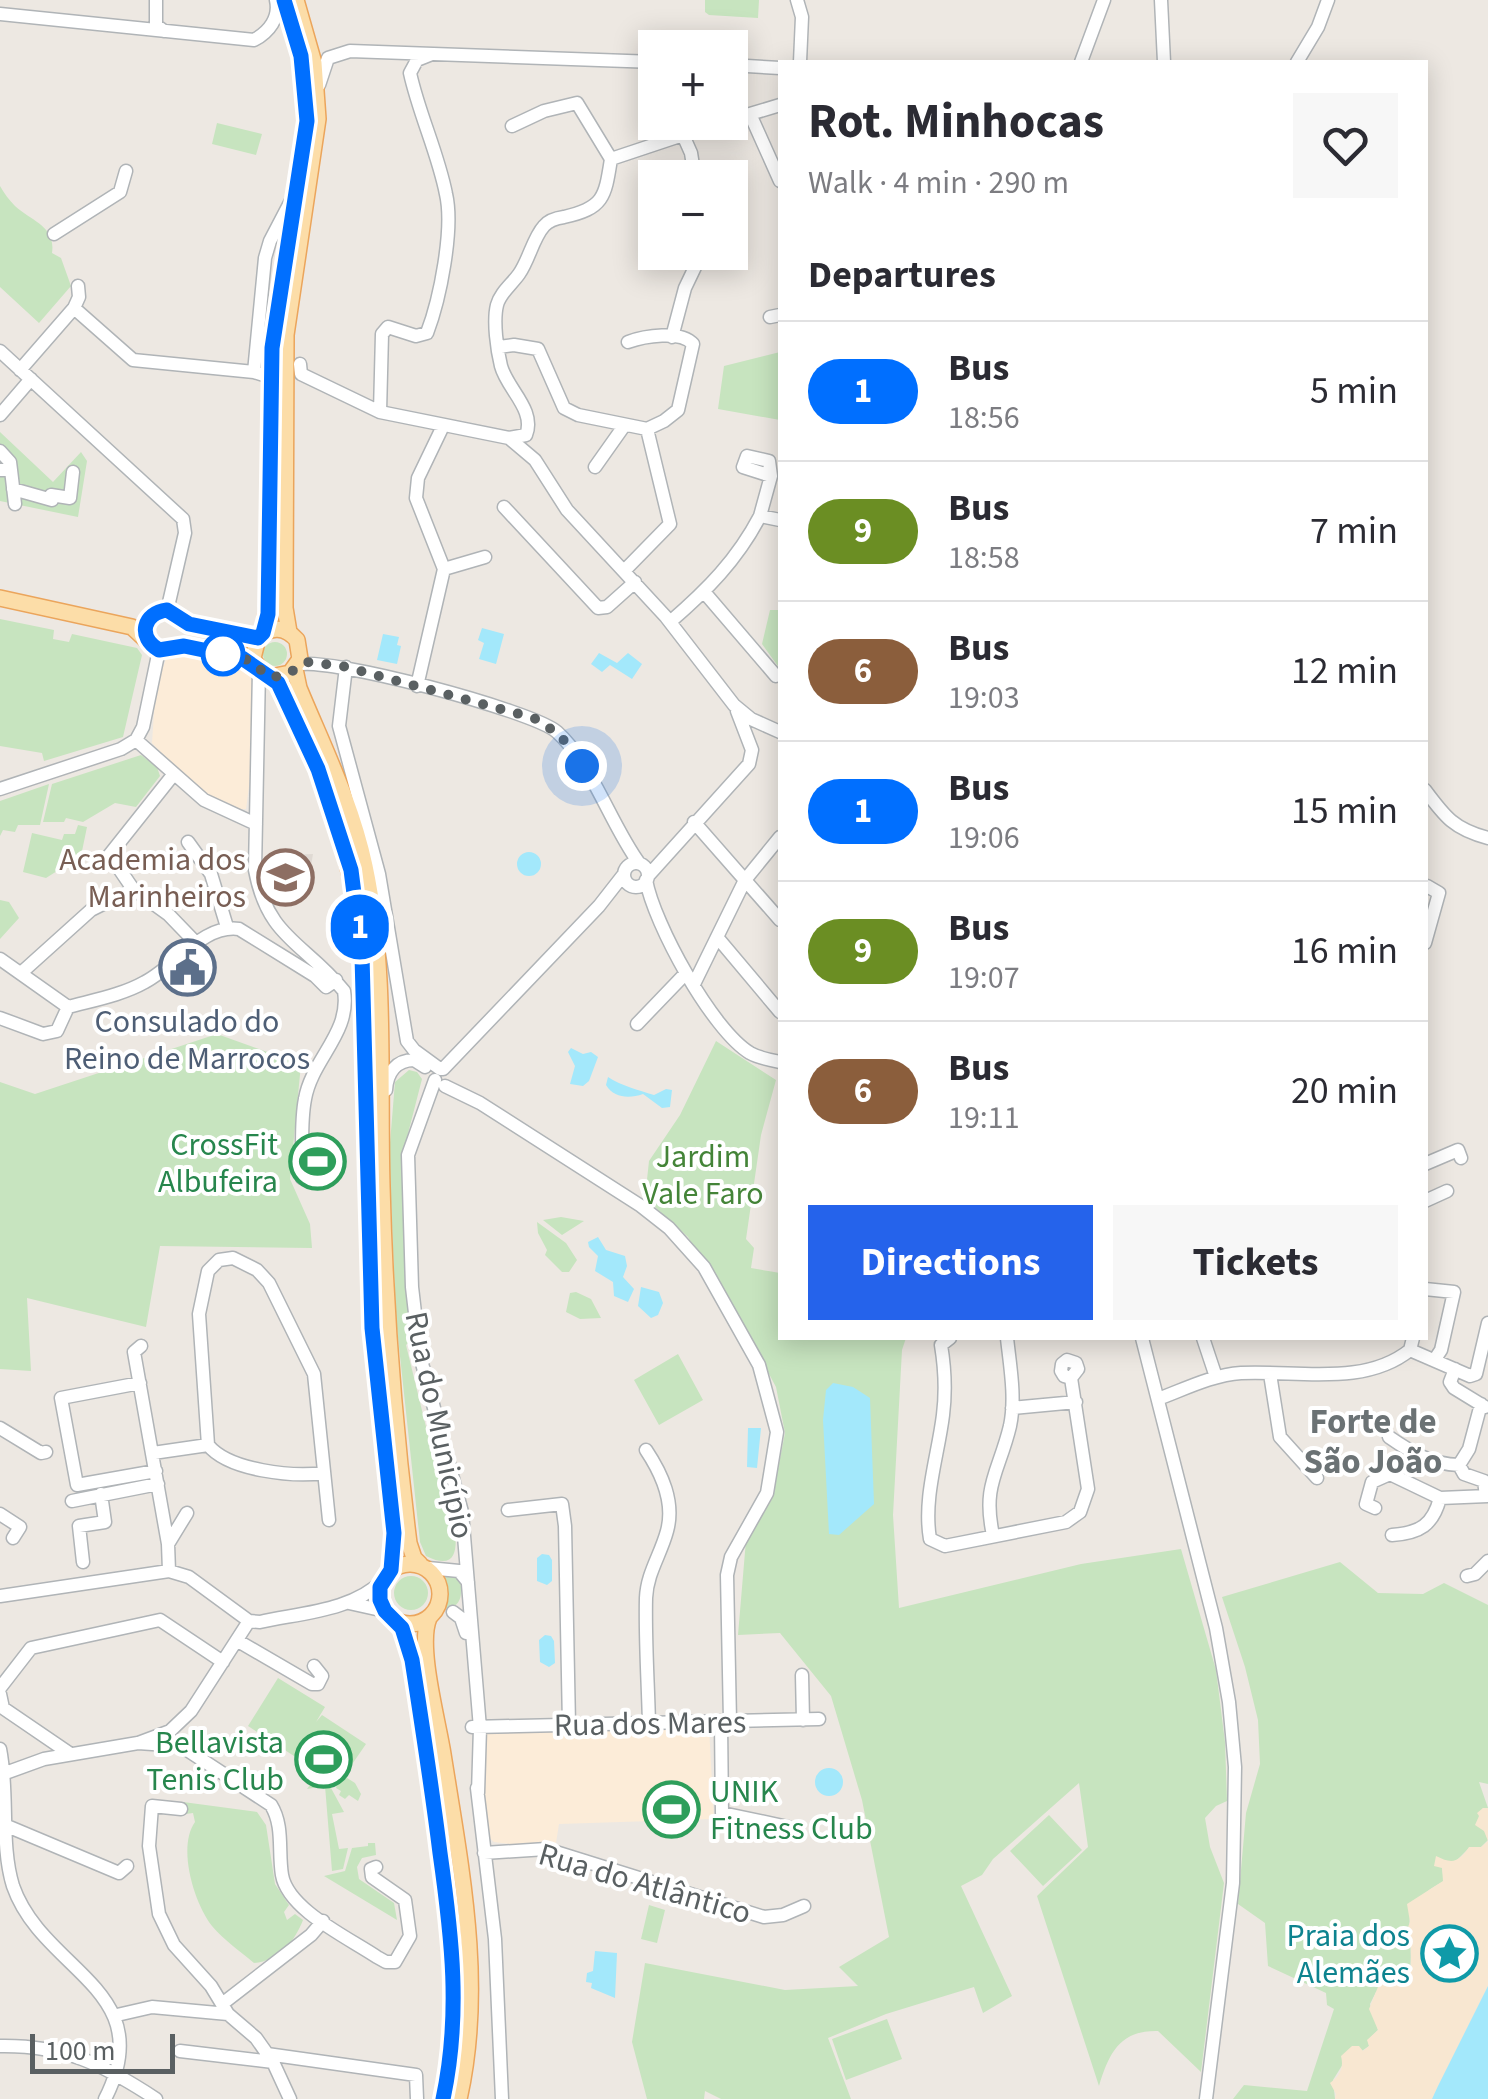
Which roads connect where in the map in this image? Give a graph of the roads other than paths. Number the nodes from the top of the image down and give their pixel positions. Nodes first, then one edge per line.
1 (27, 0) edge
2 (156, 0) edge
3 (276, 0) edge
4 (284, 0) edge
5 (296, 0) edge
6 (1104, 0) edge
7 (1161, 0) edge
8 (1328, 0) edge
9 (799, 1) edge
10 (0, 14) edge
11 (25, 17) junction
12 (164, 31) junction
13 (432, 54) junction
14 (800, 60) edge
15 (1082, 60) edge
16 (1164, 60) edge
17 (1298, 60) edge
18 (638, 61) edge
19 (748, 66) edge
20 (778, 68) edge
21 (317, 92) junction
22 (778, 106) edge
23 (750, 114) joint
24 (512, 126) dead end
25 (668, 140) edge
26 (610, 158) junction
27 (126, 171) dead end
28 (778, 177) edge
29 (54, 234) dead end
30 (693, 270) edge
31 (78, 286) dead end
32 (74, 308) junction
33 (672, 337) junction
34 (628, 342) dead end
35 (499, 346) junction
36 (0, 351) edge
37 (300, 364) dead end
38 (26, 374) junction
39 (262, 375) junction
40 (380, 412) junction
41 (0, 415) edge
42 (444, 426) junction
43 (530, 426) junction
44 (624, 426) junction
45 (647, 429) junction
46 (509, 438) junction
47 (0, 451) edge
48 (594, 467) dead end
49 (5, 470) edge
50 (72, 472) dead end
51 (546, 475) junction
52 (771, 476) dead end
53 (13, 489) junction
54 (16, 504) dead end
55 (504, 506) dead end
56 (760, 516) junction
57 (778, 520) edge
58 (485, 557) dead end
59 (444, 570) junction
60 (629, 576) junction
61 (705, 592) junction
62 (0, 595) edge
63 (174, 615) junction
64 (150, 616) junction
65 (670, 622) junction
66 (260, 635) junction
67 (294, 638) junction
68 (160, 647) junction
69 (296, 667) junction
70 (344, 667) junction
71 (262, 670) junction
72 (776, 676) dead end
73 (417, 686) junction
74 (734, 705) junction
75 (760, 723) junction
76 (778, 731) edge
77 (749, 738) junction
78 (136, 740) junction
79 (174, 775) junction
80 (0, 789) edge
81 (1428, 794) edge
82 (256, 818) junction
83 (694, 822) junction
84 (1488, 838) edge
85 (778, 839) edge
86 (188, 842) dead end
87 (637, 875) junction
88 (745, 880) junction
89 (1428, 887) edge
90 (133, 889) junction
91 (778, 918) edge
92 (227, 927) junction
93 (1428, 932) edge
94 (717, 937) junction
95 (196, 944) junction
96 (0, 959) edge
97 (21, 973) junction
98 (690, 979) junction
99 (336, 980) junction
100 (68, 1007) junction
101 (778, 1010) edge
102 (0, 1018) edge
103 (638, 1024) dead end
104 (778, 1061) edge
105 (443, 1077) junction
106 (381, 1126) junction
107 (1461, 1158) dead end
108 (1428, 1163) edge
109 (302, 1178) dead end
110 (1446, 1191) dead end
111 (1428, 1199) edge
112 (1428, 1289) edge
113 (1488, 1323) edge
114 (947, 1340) edge
115 (1006, 1340) edge
116 (1143, 1340) edge
117 (1204, 1340) edge
118 (1411, 1344) edge
119 (141, 1346) dead end
120 (1435, 1359) junction
121 (1455, 1369) junction
122 (1270, 1374) junction
123 (1216, 1377) junction
124 (1071, 1378) dead end
125 (140, 1384) junction
126 (1158, 1399) junction
127 (1076, 1402) junction
128 (1484, 1407) edge
129 (1012, 1408) junction
130 (0, 1428) edge
131 (1389, 1437) dead end
132 (208, 1445) junction
133 (646, 1450) dead end
134 (46, 1452) dead end
135 (153, 1453) junction
136 (1459, 1465) junction
137 (324, 1473) junction
138 (157, 1477) junction
139 (1316, 1478) dead end
140 (101, 1494) junction
141 (1487, 1496) edge
142 (1440, 1498) junction
143 (72, 1500) dead end
144 (1375, 1508) dead end
145 (508, 1510) dead end
146 (0, 1514) edge
147 (188, 1514) dead end
148 (329, 1520) dead end
149 (993, 1535) junction
150 (1392, 1535) dead end
151 (13, 1538) dead end
152 (465, 1542) junction
153 (168, 1544) junction
154 (1488, 1560) edge
155 (83, 1562) dead end
156 (424, 1566) junction
157 (450, 1568) junction
158 (169, 1571) junction
159 (387, 1575) junction
160 (1467, 1576) dead end
161 (468, 1582) junction
162 (0, 1596) edge
163 (469, 1597) junction
164 (347, 1603) junction
165 (453, 1612) junction
166 (391, 1616) junction
167 (431, 1616) junction
168 (249, 1621) junction
169 (238, 1641) junction
170 (224, 1662) junction
171 (314, 1666) dead end
172 (802, 1676) dead end
173 (0, 1691) edge
174 (191, 1710) junction
175 (819, 1719) dead end
176 (803, 1720) junction
177 (726, 1721) junction
178 (649, 1724) junction
179 (568, 1725) junction
180 (476, 1727) junction
181 (138, 1743) junction
182 (0, 1749) edge
183 (69, 1753) junction
184 (193, 1754) junction
185 (2, 1774) edge
186 (181, 1808) dead end
187 (6, 1826) junction
188 (788, 1827) dead end
189 (484, 1853) junction
190 (126, 1866) dead end
191 (376, 1868) dead end
192 (804, 1906) dead end
193 (324, 1922) junction
194 (225, 2009) junction
195 (117, 2015) junction
196 (0, 2046) edge
197 (180, 2051) dead end
198 (270, 2058) junction
199 (118, 2074) junction
200 (106, 2099) edge
201 (156, 2099) edge
202 (290, 2099) edge
203 (417, 2099) edge
204 (444, 2099) edge
205 (459, 2099) edge
206 (502, 2099) edge
207 (1206, 2099) edge

1 - 11 street
2 - 12 street
3 - 12 street
4 - 39 main road
5 - 21 main road
6 - 15 street
7 - 16 street
8 - 17 street
9 - 14 street
10 - 11 street
11 - 12 street
13 - 18 street
13 - 21 street
13 - 40 street
19 - 20 street
21 - 67 main road
22 - 23 street
23 - 28 street
24 - 26 street
25 - 26 street
26 - 35 street
27 - 29 street
30 - 33 street
31 - 32 street
32 - 38 street
32 - 39 street
33 - 34 street
33 - 45 street
35 - 43 street
35 - 44 street
36 - 38 street
37 - 40 street
38 - 41 street
38 - 63 street
39 - 66 main road
40 - 42 street
42 - 46 street
42 - 59 street
43 - 46 street
43 - 51 street
44 - 45 street
44 - 48 street
45 - 60 street
46 - 51 street
47 - 49 street
49 - 53 street
50 - 53 street
51 - 60 street
52 - 56 street
53 - 54 street
55 - 60 street
56 - 57 street
56 - 61 street
58 - 59 street
59 - 73 street
60 - 65 street
61 - 65 street
61 - 72 street
62 - 64 main road
62 - 68 main road
63 - 64 main road
63 - 66 main road
63 - 68 main road
64 - 68 main road
65 - 74 street
66 - 67 main road
66 - 71 main road
67 - 69 main road
67 - 70 street
68 - 71 main road
68 - 78 street
69 - 70 street
69 - 71 main road
69 - 106 main road
70 - 73 street
70 - 105 street
71 - 82 street
71 - 159 main road
73 - 87 street
74 - 75 street
74 - 77 street
75 - 76 street
75 - 77 street
77 - 83 street
78 - 79 street
78 - 80 street
79 - 82 street
79 - 90 street
81 - 84 street
82 - 99 street
83 - 87 street
83 - 88 street
85 - 88 street
86 - 92 street
87 - 98 street
87 - 105 street
88 - 91 street
88 - 94 street
89 - 93 street
90 - 95 street
90 - 97 street
92 - 95 street
92 - 99 street
94 - 98 street
94 - 101 street
95 - 100 street
96 - 97 street
97 - 100 street
98 - 103 street
98 - 104 street
99 - 109 street
100 - 102 street
105 - 106 street
105 - 152 street, Rua do Município
105 - 177 street
106 - 156 main road
107 - 108 street
110 - 111 street
112 - 120 street
113 - 121 street
114 - 149 street
115 - 129 street
116 - 126 street
117 - 123 street
118 - 120 street
118 - 122 street
119 - 125 street
120 - 121 street
121 - 128 street
122 - 123 street
122 - 139 street
123 - 126 street
124 - 127 street
125 - 135 street
125 - 138 street
126 - 207 street
127 - 129 street
127 - 149 street
128 - 136 street
129 - 149 street
130 - 134 street
131 - 136 street
132 - 135 street
132 - 137 street
132 - 137 street
133 - 178 street
135 - 138 street
136 - 141 street
137 - 148 street
138 - 140 street
138 - 153 street
140 - 143 street
140 - 155 street
141 - 142 street
142 - 144 street
142 - 150 street
145 - 179 street
146 - 151 street
147 - 153 street
152 - 157 street
152 - 161 street, Rua do Município
153 - 158 street
154 - 160 street
156 - 157 street
156 - 159 main road
156 - 167 main road
157 - 161 street
158 - 162 street
158 - 168 street
159 - 164 street
159 - 166 main road
161 - 163 street, Rua do Município
163 - 165 street
163 - 180 street, Rua do Município
164 - 166 street
164 - 168 street
165 - 167 street
165 - 180 street, Rua do Município
166 - 167 main road
166 - 204 main road
167 - 205 main road
168 - 169 street
169 - 170 street
169 - 171 street
170 - 173 street
170 - 174 street
172 - 176 street
173 - 183 street
174 - 181 street
174 - 184 street
175 - 176 street, Rua dos Mares
176 - 177 street, Rua dos Mares
177 - 178 street, Rua dos Mares
177 - 188 street
178 - 179 street, Rua dos Mares
179 - 180 street, Rua dos Mares
180 - 189 street, Rua do Município
181 - 183 street
181 - 184 street
182 - 185 street
183 - 185 street
184 - 193 street
185 - 187 street
186 - 194 street
187 - 190 street
187 - 195 street
189 - 192 street, Rua do Atlântico
189 - 206 street, Rua do Município
191 - 193 street
193 - 194 street
194 - 195 street
194 - 198 street
195 - 199 street
196 - 199 street
197 - 198 street
198 - 202 street
198 - 203 street
199 - 200 street
199 - 201 street

